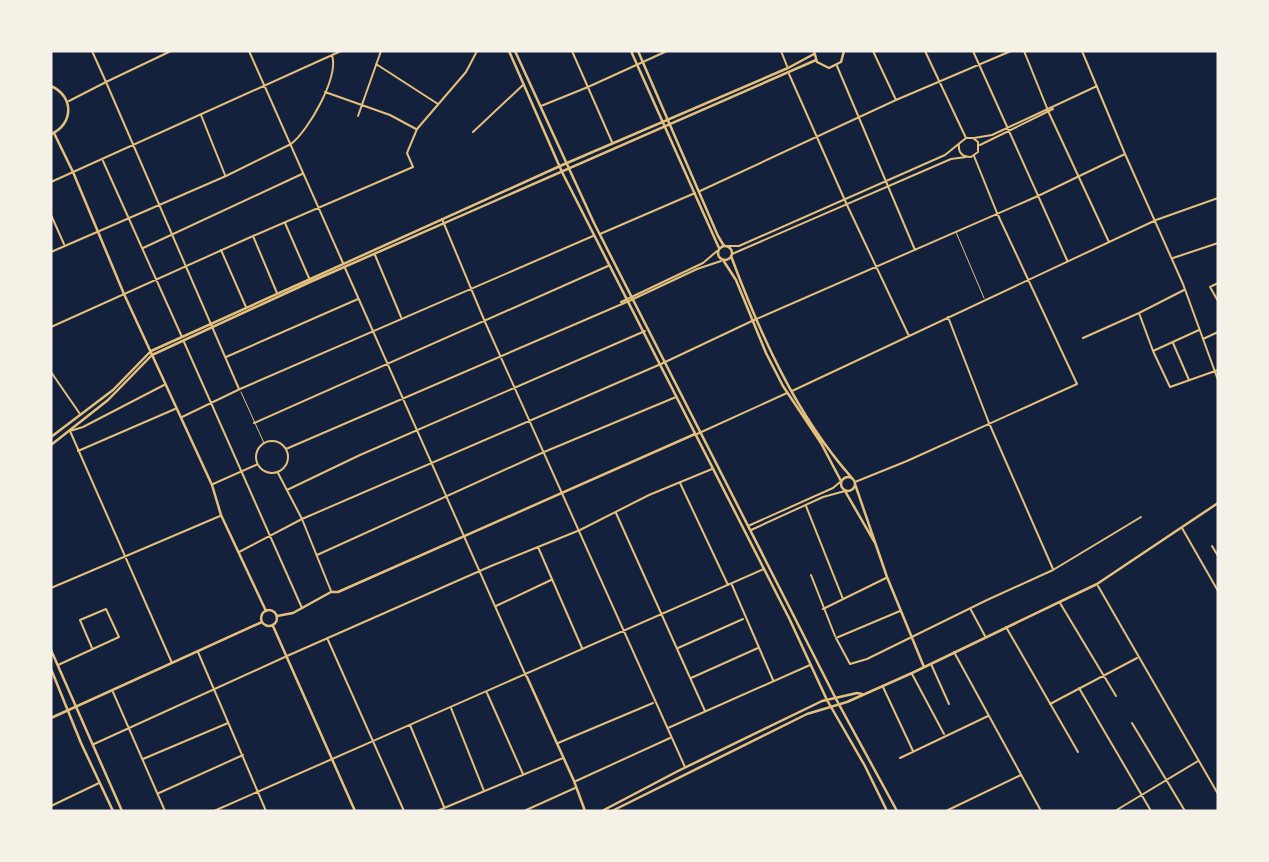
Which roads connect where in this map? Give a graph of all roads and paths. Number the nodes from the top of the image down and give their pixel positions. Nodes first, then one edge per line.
1 (92, 51) edge
2 (171, 51) edge
3 (249, 51) edge
4 (341, 51) edge
5 (381, 51) edge
6 (477, 51) edge
7 (509, 51) edge
8 (515, 51) edge
9 (572, 51) edge
10 (631, 51) edge
11 (638, 51) edge
12 (667, 51) edge
13 (781, 51) edge
14 (844, 51) edge
15 (873, 51) edge
16 (925, 51) edge
17 (973, 51) edge
18 (1011, 51) edge
19 (1024, 51) edge
20 (1082, 51) edge
21 (814, 52) edge
22 (331, 55) junction
23 (816, 60) junction
24 (643, 61) junction
25 (637, 63) junction
26 (376, 64) junction
27 (979, 65) junction
28 (837, 66) junction
29 (788, 70) junction
30 (106, 82) junction
31 (940, 83) junction
32 (263, 84) junction
33 (524, 85) junction
34 (1098, 85) junction
35 (51, 86) edge
36 (589, 87) junction
37 (325, 92) junction
38 (896, 100) junction
39 (67, 101) junction
40 (439, 104) junction
41 (361, 106) junction
42 (541, 106) junction
43 (1048, 111) junction
44 (200, 114) junction
45 (358, 116) dead end
46 (858, 117) junction
47 (668, 121) junction
48 (663, 124) junction
49 (417, 129) junction
50 (1009, 130) junction
51 (473, 132) dead end
52 (52, 134) edge
53 (818, 135) junction
54 (966, 138) junction
55 (973, 138) junction
56 (613, 143) junction
57 (291, 144) junction
58 (134, 145) junction
59 (959, 145) junction
60 (979, 145) junction
61 (1125, 154) junction
62 (974, 156) junction
63 (967, 157) junction
64 (102, 160) junction
65 (566, 164) junction
66 (560, 166) junction
67 (568, 169) junction
68 (73, 172) junction
69 (562, 172) junction
70 (303, 174) junction
71 (226, 176) junction
72 (1079, 177) junction
73 (51, 182) edge
74 (886, 182) junction
75 (888, 186) junction
76 (700, 191) junction
77 (695, 193) junction
78 (1038, 196) junction
79 (1218, 198) edge
80 (845, 201) junction
81 (159, 204) junction
82 (847, 205) junction
83 (319, 207) junction
84 (997, 213) junction
85 (51, 215) edge
86 (128, 218) junction
87 (1156, 220) junction
88 (443, 221) junction
89 (285, 222) junction
90 (956, 232) junction
91 (98, 233) junction
92 (600, 234) junction
93 (172, 235) junction
94 (594, 235) junction
95 (253, 236) junction
96 (1109, 243) junction
97 (1218, 243) edge
98 (64, 245) junction
99 (726, 246) junction
100 (143, 248) junction
101 (221, 250) junction
102 (718, 250) junction
103 (916, 251) junction
104 (51, 252) edge
105 (374, 254) junction
106 (732, 255) junction
107 (1171, 258) junction
108 (723, 260) junction
109 (1068, 262) junction
110 (344, 265) junction
111 (187, 266) junction
112 (610, 266) junction
113 (877, 266) junction
114 (309, 278) junction
115 (1028, 279) junction
116 (155, 280) junction
117 (1218, 283) edge
118 (472, 288) junction
119 (1185, 290) junction
120 (277, 293) junction
121 (124, 294) junction
122 (359, 299) junction
123 (630, 299) junction
124 (985, 300) junction
125 (1218, 301) edge
126 (246, 307) junction
127 (1139, 313) junction
128 (948, 317) junction
129 (402, 319) junction
130 (754, 320) junction
131 (485, 322) junction
132 (212, 325) junction
133 (51, 327) edge
134 (1200, 330) junction
135 (373, 331) junction
136 (645, 331) junction
137 (1218, 332) edge
138 (910, 337) junction
139 (1083, 338) dead end
140 (183, 339) junction
141 (1203, 339) junction
142 (1173, 344) junction
143 (1153, 352) junction
144 (152, 353) junction
145 (501, 355) junction
146 (226, 357) junction
147 (663, 363) junction
148 (388, 364) junction
149 (1217, 371) edge
150 (51, 372) edge
151 (1218, 380) edge
152 (1189, 381) junction
153 (166, 384) junction
154 (515, 387) junction
155 (240, 390) junction
156 (792, 391) junction
157 (787, 393) junction
158 (404, 396) junction
159 (677, 396) junction
160 (209, 403) junction
161 (176, 409) junction
162 (81, 416) junction
163 (180, 418) junction
164 (531, 420) junction
165 (989, 423) junction
166 (254, 424) junction
167 (70, 431) junction
168 (418, 431) junction
169 (702, 432) junction
170 (695, 434) junction
171 (51, 436) edge
172 (264, 443) junction
173 (51, 445) edge
174 (286, 449) junction
175 (78, 451) junction
176 (544, 452) junction
177 (433, 463) junction
178 (257, 465) junction
179 (713, 468) junction
180 (241, 472) junction
181 (278, 473) junction
182 (841, 481) junction
183 (854, 481) junction
184 (680, 483) junction
185 (212, 485) junction
186 (287, 490) junction
187 (845, 491) junction
188 (563, 492) junction
189 (448, 496) junction
190 (1218, 503) edge
191 (806, 506) junction
192 (615, 512) junction
193 (220, 515) junction
194 (1141, 517) dead end
195 (302, 519) junction
196 (748, 526) junction
197 (1181, 528) junction
198 (580, 530) junction
199 (750, 531) junction
200 (270, 536) junction
201 (463, 536) junction
202 (875, 543) junction
203 (1212, 546) dead end
204 (538, 547) junction
205 (238, 552) junction
206 (317, 555) junction
207 (124, 556) junction
208 (1218, 556) edge
209 (764, 569) junction
210 (1053, 570) junction
211 (479, 571) junction
212 (811, 575) dead end
213 (887, 577) junction
214 (551, 580) junction
215 (1097, 584) junction
216 (730, 585) junction
217 (51, 587) edge
218 (1218, 591) edge
219 (331, 592) junction
220 (843, 599) junction
221 (1059, 602) junction
222 (495, 607) junction
223 (302, 608) junction
224 (823, 609) junction
225 (970, 609) junction
226 (266, 611) junction
227 (902, 611) junction
228 (661, 614) junction
229 (277, 616) junction
230 (745, 618) junction
231 (262, 622) junction
232 (273, 626) junction
233 (1006, 626) junction
234 (624, 631) junction
235 (912, 636) junction
236 (985, 636) junction
237 (836, 638) junction
238 (328, 639) junction
239 (92, 648) junction
240 (758, 648) junction
241 (583, 649) junction
242 (677, 649) junction
243 (51, 650) edge
244 (198, 652) junction
245 (954, 652) junction
246 (287, 656) junction
247 (1138, 658) junction
248 (930, 663) junction
249 (173, 664) junction
250 (811, 664) junction
251 (57, 665) junction
252 (924, 667) junction
253 (51, 669) edge
254 (912, 673) junction
255 (526, 675) junction
256 (1104, 675) junction
257 (690, 678) junction
258 (773, 681) junction
259 (883, 686) junction
260 (1079, 688) junction
261 (214, 689) junction
262 (112, 691) junction
263 (487, 691) junction
264 (862, 694) junction
265 (1116, 696) dead end
266 (836, 699) junction
267 (827, 700) junction
268 (655, 702) junction
269 (839, 704) junction
270 (949, 704) dead end
271 (1050, 704) junction
272 (76, 706) junction
273 (450, 707) junction
274 (831, 707) junction
275 (67, 710) junction
276 (705, 711) junction
277 (989, 716) junction
278 (51, 718) edge
279 (229, 723) junction
280 (1132, 723) dead end
281 (410, 724) junction
282 (128, 727) junction
283 (666, 728) junction
284 (944, 736) junction
285 (671, 738) junction
286 (372, 740) junction
287 (557, 743) junction
288 (92, 745) junction
289 (913, 751) junction
290 (1078, 752) dead end
291 (243, 755) junction
292 (564, 758) junction
293 (900, 758) dead end
294 (143, 759) junction
295 (332, 761) junction
296 (1199, 761) junction
297 (685, 768) junction
298 (523, 775) junction
299 (1022, 775) junction
300 (1167, 780) junction
301 (574, 781) junction
302 (100, 783) junction
303 (576, 787) junction
304 (484, 792) junction
305 (258, 793) junction
306 (159, 794) junction
307 (1218, 794) edge
308 (1141, 795) junction
309 (51, 806) edge
310 (445, 808) junction
311 (113, 811) edge
312 (122, 811) edge
313 (165, 811) edge
314 (214, 811) edge
315 (266, 811) edge
316 (355, 811) edge
317 (404, 811) edge
318 (437, 811) edge
319 (524, 811) edge
320 (585, 811) edge
321 (603, 811) edge
322 (612, 811) edge
323 (887, 811) edge
324 (897, 811) edge
325 (946, 811) edge
326 (1041, 811) edge
327 (1115, 811) edge
328 (1151, 811) edge
329 (1185, 811) edge

1 - 30 street
2 - 30 street
3 - 32 street
4 - 22 street
5 - 26 street
6 - 40 street
7 - 33 main road
8 - 42 main road
9 - 36 street
10 - 25 main road
11 - 24 main road
12 - 24 street
13 - 29 street
14 - 28 main road
15 - 38 street
16 - 31 street
17 - 27 street
18 - 27 street
19 - 43 street
20 - 34 street
21 - 23 main road
21 - 29 main road
22 - 32 street
22 - 37 street
23 - 28 main road
23 - 29 main road
24 - 25 street
24 - 47 main road
25 - 36 street
25 - 48 main road
26 - 40 street
26 - 41 street
27 - 31 street
27 - 50 street
28 - 46 street
29 - 47 main road
29 - 53 street
30 - 39 street
30 - 58 street
31 - 38 street
31 - 54 street
32 - 44 street
32 - 57 street
33 - 51 street
33 - 66 main road
34 - 43 street
34 - 61 street
35 - 39 main road
36 - 42 street
36 - 56 street
37 - 41 street
37 - 57 street
38 - 46 street
39 - 52 main road
40 - 49 street
41 - 45 street
41 - 49 street
42 - 65 main road
43 - 50 street
43 - 72 street
44 - 58 street
44 - 71 street
46 - 53 street
46 - 74 street
47 - 48 main road
47 - 76 main road
48 - 56 main road
48 - 67 main road
48 - 77 main road
49 - 83 street
50 - 55 street
50 - 60 street
50 - 78 street
52 - 68 main road
53 - 76 street
53 - 80 street
54 - 55 street
54 - 59 street
55 - 60 street
56 - 65 main road
57 - 70 street
57 - 71 street
58 - 64 street
58 - 81 street
59 - 63 street
59 - 74 street
60 - 62 street
61 - 72 street
61 - 87 street
62 - 63 street
62 - 84 street
63 - 75 street
64 - 68 street
64 - 86 street
65 - 66 main road
65 - 67 main road
66 - 69 main road
66 - 88 main road
67 - 69 main road
67 - 92 main road
68 - 73 street
68 - 91 main road
69 - 88 main road
69 - 94 main road
70 - 83 street
70 - 93 street
71 - 81 street
72 - 78 street
72 - 96 street
74 - 75 street
74 - 80 street
75 - 82 street
75 - 103 street
76 - 77 street
76 - 99 main road
77 - 92 street
77 - 102 main road
78 - 84 street
78 - 109 street
79 - 87 street
80 - 82 street
80 - 99 street
81 - 86 street
81 - 93 street
82 - 106 street
82 - 113 street
83 - 89 street
83 - 110 street
84 - 90 street
84 - 115 street
85 - 98 street
86 - 91 street
86 - 100 street
87 - 96 street
87 - 107 street
88 - 105 main road
88 - 110 main road
88 - 118 street
89 - 95 street
89 - 114 street
90 - 103 street
90 - 124 lane
91 - 98 street
91 - 121 main road
92 - 123 main road
93 - 100 street
93 - 111 street
94 - 112 main road
94 - 118 street
95 - 101 street
95 - 120 street
96 - 109 street
97 - 107 street
98 - 104 street
99 - 102 main road
99 - 106 main road
100 - 116 street
101 - 111 street
101 - 126 street
102 - 108 main road
102 - 123 street
103 - 113 street
105 - 110 main road
105 - 129 street
106 - 108 main road
106 - 130 main road
107 - 119 street
108 - 123 street
108 - 130 main road
109 - 115 street
110 - 114 main road
110 - 122 street
110 - 132 main road
111 - 116 street
111 - 132 street
112 - 123 main road
112 - 131 street
113 - 130 street
113 - 138 street
114 - 120 main road
115 - 124 street
115 - 165 street
116 - 121 street
116 - 140 street
117 - 125 street
118 - 129 street
118 - 131 street
119 - 127 street
119 - 134 street
120 - 126 main road
121 - 133 street
121 - 144 main road
122 - 135 street
122 - 146 street
123 - 136 main road
123 - 145 street
123 - 147 main road
124 - 128 street
126 - 132 main road
127 - 139 street
127 - 143 street
128 - 138 street
128 - 165 street
129 - 135 street
130 - 147 street
130 - 156 main road
130 - 157 main road
131 - 145 street
131 - 148 street
132 - 140 main road
132 - 146 street
134 - 141 street
134 - 142 street
135 - 148 street
135 - 155 street
136 - 147 main road
136 - 154 street
137 - 141 street
138 - 156 street
140 - 144 main road
140 - 160 street
141 - 149 street
142 - 143 street
142 - 152 street
143 - 152 street
144 - 153 main road
144 - 162 main road
144 - 167 main road
145 - 154 street
145 - 158 street
146 - 155 street
147 - 159 main road
147 - 164 street
147 - 169 main road
148 - 158 street
148 - 166 street
149 - 151 street
149 - 152 street
150 - 162 street
153 - 161 main road
153 - 167 street
154 - 164 street
154 - 168 street
155 - 160 street
155 - 166 lane
156 - 157 street
156 - 183 main road
157 - 169 street
157 - 182 main road
158 - 168 street
158 - 174 street
159 - 170 main road
159 - 176 street
160 - 163 street
160 - 180 street
161 - 163 main road
161 - 175 street
162 - 171 main road
163 - 185 main road
164 - 176 street
164 - 177 street
165 - 183 street
165 - 210 street
166 - 172 lane
167 - 173 main road
167 - 175 street
168 - 177 street
168 - 186 street
169 - 170 street
169 - 196 main road
170 - 179 main road
170 - 188 main road
172 - 174 street
172 - 178 street
174 - 181 street
175 - 207 street
176 - 188 street
176 - 189 street
177 - 189 street
177 - 195 street
178 - 180 street
178 - 181 street
179 - 184 street
179 - 209 main road
180 - 185 street
180 - 200 street
181 - 186 street
182 - 183 main road
182 - 187 main road
182 - 196 street
183 - 187 main road
183 - 202 main road
184 - 192 street
184 - 216 street
185 - 193 main road
186 - 195 street
187 - 191 street
187 - 202 main road
188 - 198 street
188 - 201 main road
189 - 201 street
189 - 206 street
190 - 197 main road
191 - 199 street
191 - 220 street
192 - 198 street
192 - 228 street
193 - 205 main road
193 - 207 street
194 - 210 street
195 - 200 street
195 - 206 street
196 - 199 main road
197 - 215 main road
197 - 218 street
198 - 204 street
198 - 234 street
199 - 266 main road
200 - 205 street
200 - 223 street
201 - 211 street
201 - 219 main road
202 - 213 main road
203 - 208 street
204 - 211 street
204 - 214 street
205 - 226 main road
206 - 219 street
207 - 217 street
207 - 249 street
209 - 216 street
209 - 250 main road
210 - 225 street
211 - 222 street
211 - 238 street
212 - 224 street
213 - 220 street
213 - 227 main road
214 - 222 street
214 - 241 street
215 - 221 main road
215 - 247 street
216 - 228 street
216 - 230 street
219 - 223 main road
220 - 224 street
221 - 233 main road
221 - 256 street
222 - 255 street
223 - 229 main road
224 - 237 street
225 - 235 street
225 - 236 street
226 - 229 main road
226 - 231 main road
227 - 235 main road
227 - 237 street
228 - 234 street
228 - 242 street
229 - 232 main road
230 - 240 street
230 - 242 street
231 - 232 main road
231 - 244 main road
232 - 246 main road
233 - 236 main road
233 - 271 street
234 - 241 street
234 - 268 street
235 - 237 street
235 - 252 main road
236 - 245 main road
238 - 246 street
238 - 286 street
239 - 239 street
239 - 251 street
240 - 257 street
240 - 258 street
241 - 255 street
242 - 257 street
243 - 251 main road
244 - 249 main road
244 - 261 street
245 - 248 main road
245 - 277 street
246 - 261 street
246 - 295 main road
247 - 256 street
247 - 296 street
248 - 252 main road
248 - 270 street
249 - 262 main road
250 - 258 street
250 - 267 main road
251 - 272 main road
252 - 254 main road
253 - 275 main road
254 - 259 main road
254 - 284 street
255 - 263 street
255 - 287 main road
256 - 260 street
256 - 265 street
257 - 276 street
258 - 276 street
259 - 264 main road
259 - 289 street
260 - 271 street
260 - 308 street
261 - 279 street
261 - 282 street
262 - 272 main road
262 - 282 street
263 - 273 street
263 - 298 street
264 - 266 main road
264 - 269 main road
266 - 267 main road
266 - 269 main road
267 - 274 main road
267 - 297 main road
268 - 283 street
268 - 287 street
269 - 274 main road
269 - 324 main road
271 - 290 street
272 - 275 main road
272 - 288 main road
273 - 281 street
273 - 304 street
274 - 322 main road
274 - 323 main road
275 - 278 main road
275 - 302 main road
276 - 283 street
277 - 284 street
277 - 299 street
279 - 291 street
279 - 294 street
280 - 300 street
281 - 286 street
281 - 310 street
282 - 288 street
282 - 294 street
283 - 285 street
284 - 289 street
285 - 297 street
285 - 301 street
286 - 295 street
286 - 317 street
287 - 292 main road
288 - 312 main road
289 - 293 street
291 - 305 street
291 - 306 street
292 - 298 street
292 - 301 main road
294 - 306 street
295 - 305 street
295 - 316 main road
296 - 300 street
296 - 307 street
297 - 321 main road
298 - 304 street
299 - 325 street
299 - 326 street
300 - 308 street
300 - 329 street
301 - 303 main road
302 - 309 street
302 - 311 main road
303 - 319 street
303 - 320 main road
304 - 310 street
305 - 314 street
305 - 315 street
306 - 313 street
308 - 327 street
308 - 328 street
310 - 318 street

